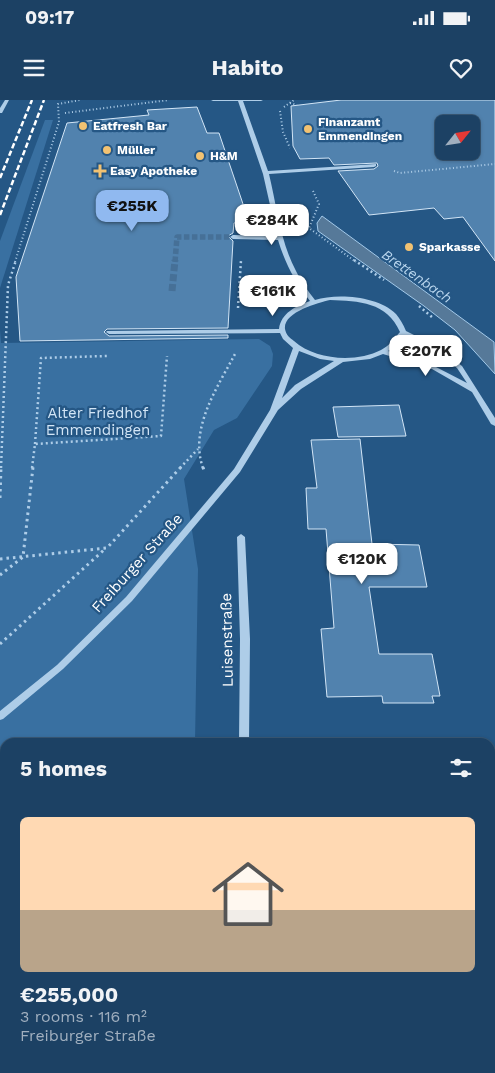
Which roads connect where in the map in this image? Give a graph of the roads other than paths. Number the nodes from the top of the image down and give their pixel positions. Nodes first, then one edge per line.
1 (7, 100) edge
2 (214, 100) edge
3 (261, 100) edge
4 (240, 101) junction
5 (0, 112) edge
6 (374, 165) road end
7 (303, 171) joint
8 (266, 173) junction
9 (233, 237) tunnel mouth
10 (281, 238) junction
11 (313, 301) junction
12 (282, 331) junction
13 (109, 332) dead end
14 (403, 332) junction
15 (297, 348) junction
16 (384, 352) junction
17 (344, 359) junction
18 (473, 390) junction
19 (274, 410) junction
20 (495, 424) edge
21 (241, 537) dead end
22 (0, 716) edge
23 (244, 738) edge

1 - 5 street
2 - 4 street
3 - 4 street
4 - 8 street
6 - 7 street
7 - 8 street
8 - 10 street
9 - 10 street
10 - 11 street
11 - 12 street
11 - 14 street
12 - 13 street
12 - 15 street
14 - 16 street
14 - 18 street
15 - 17 street
15 - 19 street, Freiburger Straße
16 - 17 street
16 - 18 street
17 - 19 street, Freiburger Straße
18 - 20 street
19 - 22 street, Freiburger Straße
21 - 23 street, Luisenstraße

